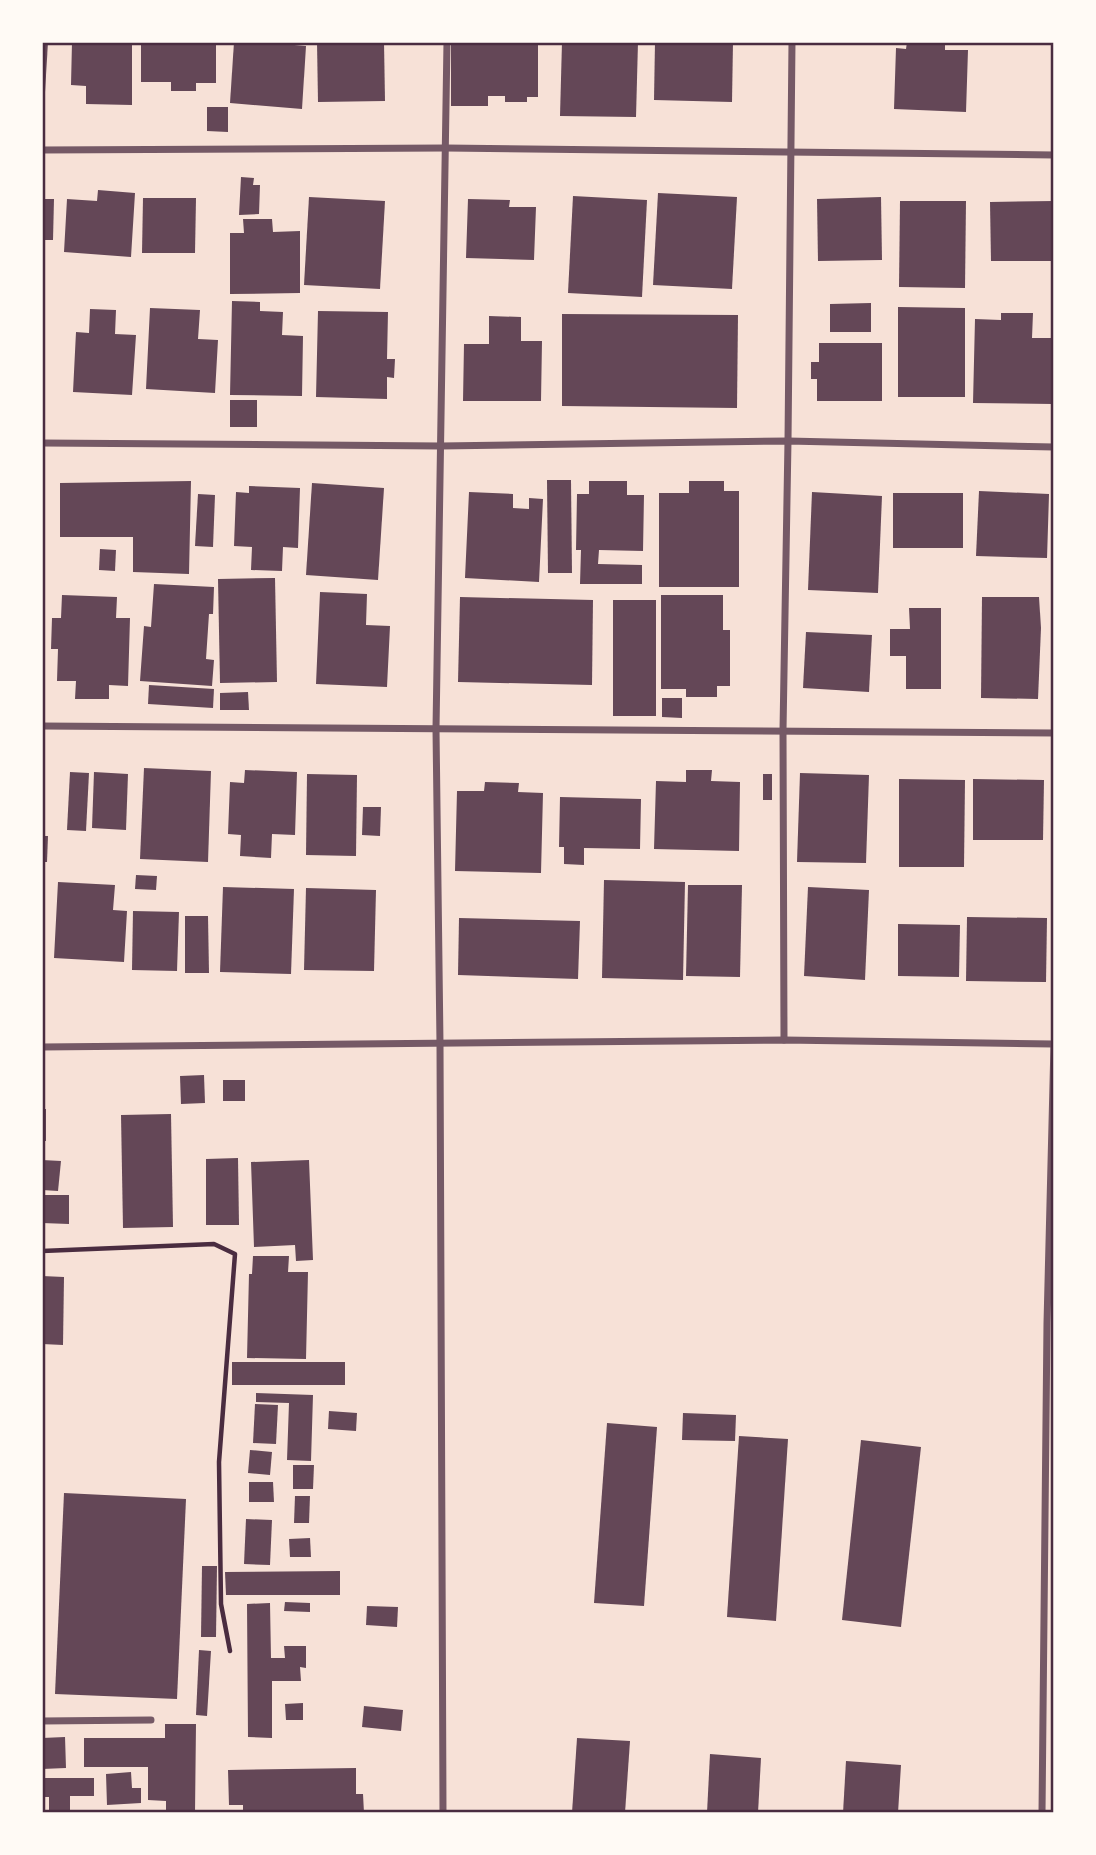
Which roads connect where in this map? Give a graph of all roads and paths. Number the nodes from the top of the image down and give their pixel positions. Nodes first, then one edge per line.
1 (447, 42) edge
2 (792, 42) edge
3 (446, 148) junction
4 (42, 150) edge
5 (792, 152) junction
6 (1054, 155) edge
7 (788, 441) junction
8 (42, 443) edge
9 (441, 446) junction
10 (1054, 447) edge
11 (42, 726) edge
12 (436, 729) junction
13 (783, 730) junction
14 (1054, 733) edge
15 (784, 1040) junction
16 (440, 1044) junction
17 (1054, 1044) edge
18 (42, 1047) edge
19 (42, 1251) edge
20 (1051, 1323) edge
21 (230, 1651) dead end
22 (151, 1720) dead end
23 (42, 1721) edge
24 (443, 1813) edge
25 (1042, 1813) edge

1 - 3 street
2 - 5 street
3 - 4 street
3 - 5 street
3 - 9 street
5 - 6 street
5 - 7 street
7 - 9 street
7 - 10 street
7 - 13 street
8 - 9 street
9 - 12 street
11 - 12 street
12 - 13 street
12 - 16 street
13 - 14 street
13 - 15 street
15 - 16 street
15 - 17 street
16 - 18 street
16 - 24 street
17 - 20 street
19 - 21 path
20 - 25 street
22 - 23 street

